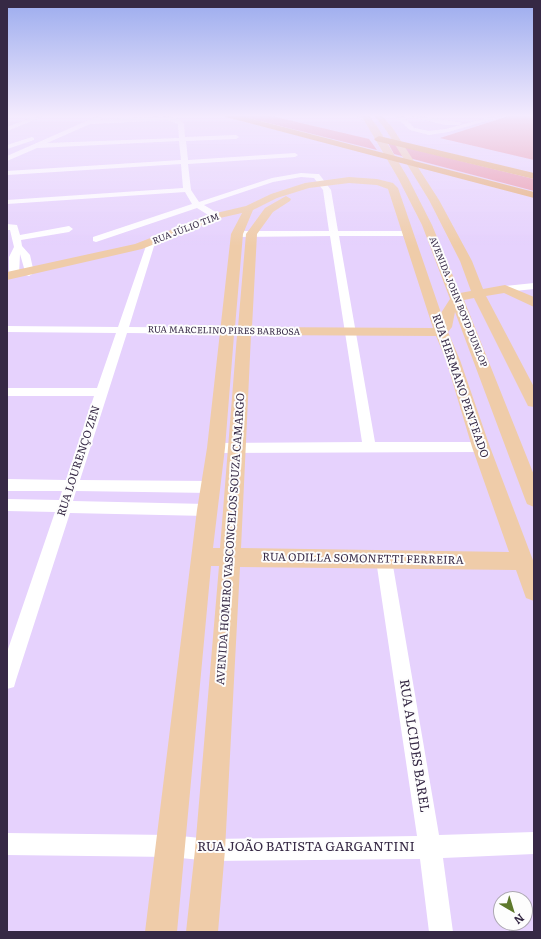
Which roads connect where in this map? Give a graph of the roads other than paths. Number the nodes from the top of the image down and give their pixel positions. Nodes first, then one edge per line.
1 (185, 159) edge
2 (235, 159) edge
3 (392, 159) edge
4 (396, 159) edge
5 (408, 159) edge
6 (463, 159) edge
7 (185, 162) junction
8 (7, 173) edge
9 (534, 176) edge
10 (321, 183) junction
11 (386, 183) joint
12 (187, 190) junction
13 (534, 195) edge
14 (413, 196) junction
15 (7, 202) edge
16 (196, 204) junction
17 (249, 208) junction
18 (270, 210) junction
19 (216, 216) junction
20 (59, 223) dead end
21 (69, 230) dead end
22 (407, 233) junction
23 (245, 234) junction
24 (334, 234) junction
25 (14, 235) edge
26 (96, 239) dead end
27 (151, 243) junction
28 (466, 261) junction
29 (29, 273) junction
30 (10, 276) edge
31 (534, 286) edge
32 (505, 289) junction
33 (478, 293) junction
34 (457, 298) junction
35 (534, 303) edge
36 (7, 329) edge
37 (123, 330) junction
38 (237, 332) junction
39 (351, 332) junction
40 (441, 332) junction
41 (7, 392) edge
42 (101, 392) junction
43 (532, 396) edge
44 (369, 447) junction
45 (481, 447) junction
46 (216, 448) junction
47 (236, 449) junction
48 (7, 485) edge
49 (72, 485) junction
50 (210, 487) junction
51 (534, 499) edge
52 (7, 505) edge
53 (64, 505) junction
54 (207, 510) junction
55 (203, 557) junction
56 (230, 557) junction
57 (384, 560) junction
58 (523, 561) junction
59 (534, 591) edge
60 (12, 650) edge
61 (7, 680) edge
62 (534, 843) edge
63 (7, 844) edge
64 (171, 846) junction
65 (430, 846) junction
66 (210, 850) junction
67 (161, 932) edge
68 (202, 932) edge
69 (441, 932) edge

1 - 7 street
2 - 7 street
3 - 14 main road, AVENIDA JOHN BOYD DUNLOP
4 - 13 highway
5 - 28 main road, AVENIDA JOHN BOYD DUNLOP
6 - 9 highway
7 - 8 street
7 - 12 street
10 - 11 main road, RUA JÚLIO TIM
10 - 16 street
10 - 17 main road, RUA JÚLIO TIM
10 - 18 main road
10 - 24 street
11 - 22 main road, RUA HERMANO PENTEADO
12 - 15 street
12 - 16 street
14 - 22 main road
14 - 34 main road, AVENIDA JOHN BOYD DUNLOP
16 - 19 street
16 - 26 street
17 - 18 main road
17 - 19 main road, RUA JÚLIO TIM
17 - 23 main road, AVENIDA HOMERO VASCONCELOS SOUZA CAMARGO
18 - 23 main road
19 - 27 main road, RUA JÚLIO TIM
20 - 25 street
21 - 25 street
22 - 24 street
22 - 40 main road, RUA HERMANO PENTEADO
23 - 24 street
23 - 38 main road, AVENIDA HOMERO VASCONCELOS SOUZA CAMARGO
24 - 39 street
25 - 29 street
25 - 30 street
27 - 29 main road, RUA JÚLIO TIM
27 - 37 street, RUA LOURENÇO ZEN
28 - 32 main road
28 - 33 main road, AVENIDA JOHN BOYD DUNLOP
29 - 30 main road, RUA JÚLIO TIM
31 - 32 street
32 - 33 main road
32 - 35 main road
33 - 34 main road
33 - 43 main road, AVENIDA JOHN BOYD DUNLOP
34 - 40 main road
34 - 51 main road, AVENIDA JOHN BOYD DUNLOP
36 - 37 street, RUA MARCELINO PIRES BARBOSA
37 - 38 street, RUA MARCELINO PIRES BARBOSA
37 - 42 street, RUA LOURENÇO ZEN
38 - 39 main road, RUA MARCELINO PIRES BARBOSA
38 - 46 main road, AVENIDA HOMERO VASCONCELOS SOUZA CAMARGO
38 - 47 main road, AVENIDA HOMERO VASCONCELOS SOUZA CAMARGO
39 - 40 main road, RUA MARCELINO PIRES BARBOSA
39 - 44 street
40 - 45 main road, RUA HERMANO PENTEADO
41 - 42 street
42 - 49 street, RUA LOURENÇO ZEN
44 - 45 street
44 - 47 street
45 - 58 main road, RUA HERMANO PENTEADO
46 - 47 street
46 - 50 main road, AVENIDA HOMERO VASCONCELOS SOUZA CAMARGO
47 - 56 main road, AVENIDA HOMERO VASCONCELOS SOUZA CAMARGO
48 - 49 street
49 - 50 street
49 - 53 street, RUA LOURENÇO ZEN
50 - 54 main road, AVENIDA HOMERO VASCONCELOS SOUZA CAMARGO
52 - 53 street
53 - 54 street
53 - 60 street, RUA LOURENÇO ZEN
54 - 55 main road, AVENIDA HOMERO VASCONCELOS SOUZA CAMARGO
55 - 56 main road, RUA ODILLA SOMONETTI FERREIRA
55 - 64 main road, AVENIDA HOMERO VASCONCELOS SOUZA CAMARGO
56 - 57 main road, RUA ODILLA SOMONETTI FERREIRA
56 - 66 main road, AVENIDA HOMERO VASCONCELOS SOUZA CAMARGO
57 - 58 main road, RUA ODILLA SOMONETTI FERREIRA
57 - 65 street, RUA ALCIDES BAREL
58 - 59 main road, RUA HERMANO PENTEADO
60 - 61 street, RUA LOURENÇO ZEN
62 - 65 street, RUA JOÃO BATISTA GARGANTINI
63 - 64 street, RUA JOÃO BATISTA GARGANTINI
64 - 66 street, RUA JOÃO BATISTA GARGANTINI
64 - 67 main road, AVENIDA HOMERO VASCONCELOS SOUZA CAMARGO
65 - 66 street, RUA JOÃO BATISTA GARGANTINI
65 - 69 street, RUA ALCIDES BAREL
66 - 68 main road, AVENIDA HOMERO VASCONCELOS SOUZA CAMARGO

